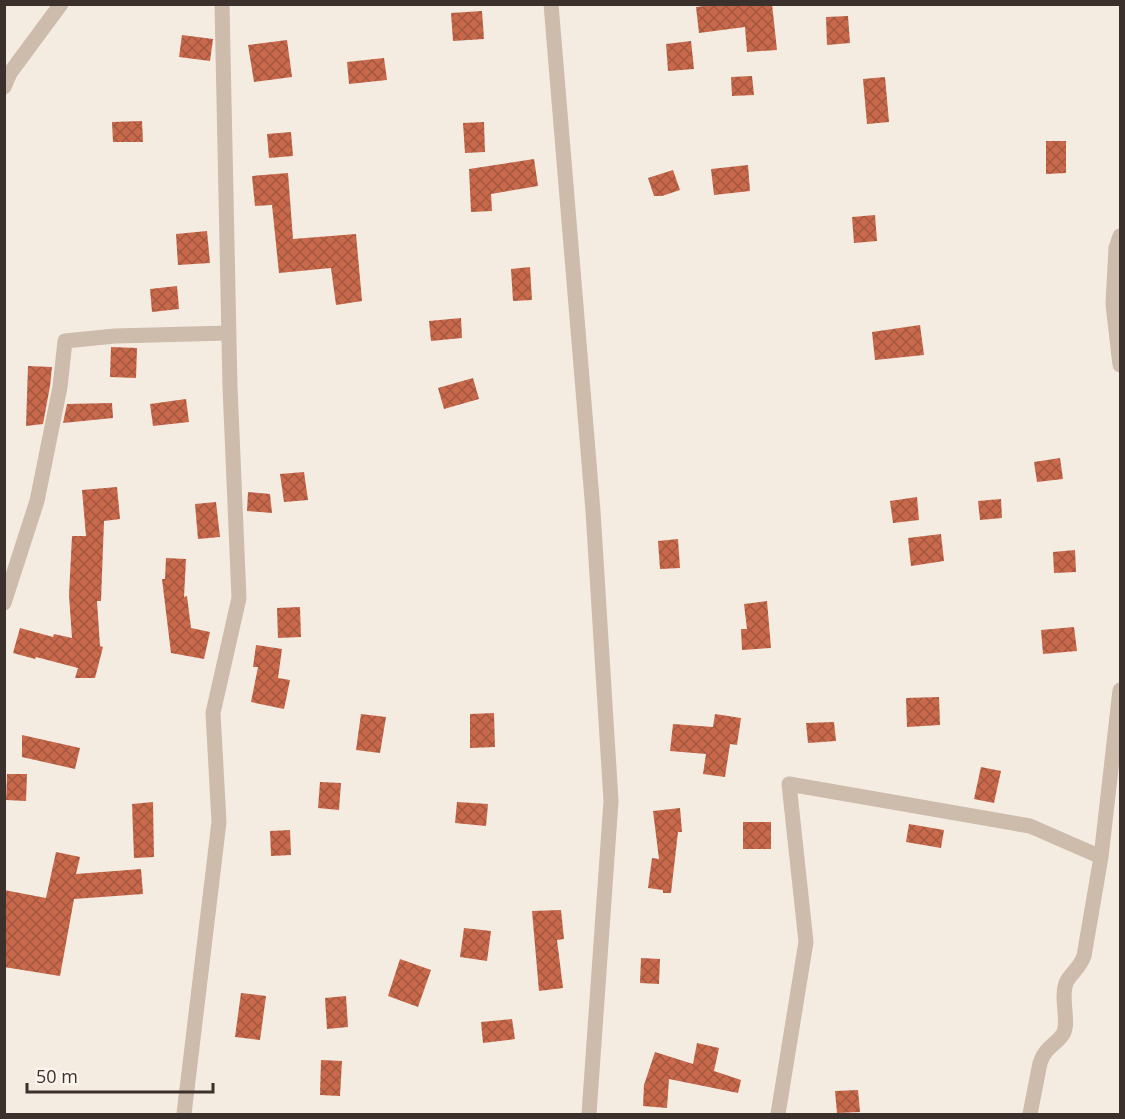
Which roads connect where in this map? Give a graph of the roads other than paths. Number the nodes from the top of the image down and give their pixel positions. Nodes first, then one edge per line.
1 (61, 4) edge
2 (222, 4) edge
3 (552, 4) edge
4 (4, 87) edge
5 (1120, 236) edge
6 (229, 333) junction
7 (1120, 365) edge
8 (4, 603) edge
9 (1120, 690) edge
10 (1101, 858) junction
11 (184, 1114) edge
12 (589, 1114) edge
13 (778, 1114) edge
14 (1030, 1114) edge

1 - 4 street
2 - 6 street
3 - 12 street
5 - 7 street
6 - 8 street
6 - 11 street
9 - 10 street
10 - 13 street
10 - 14 street

